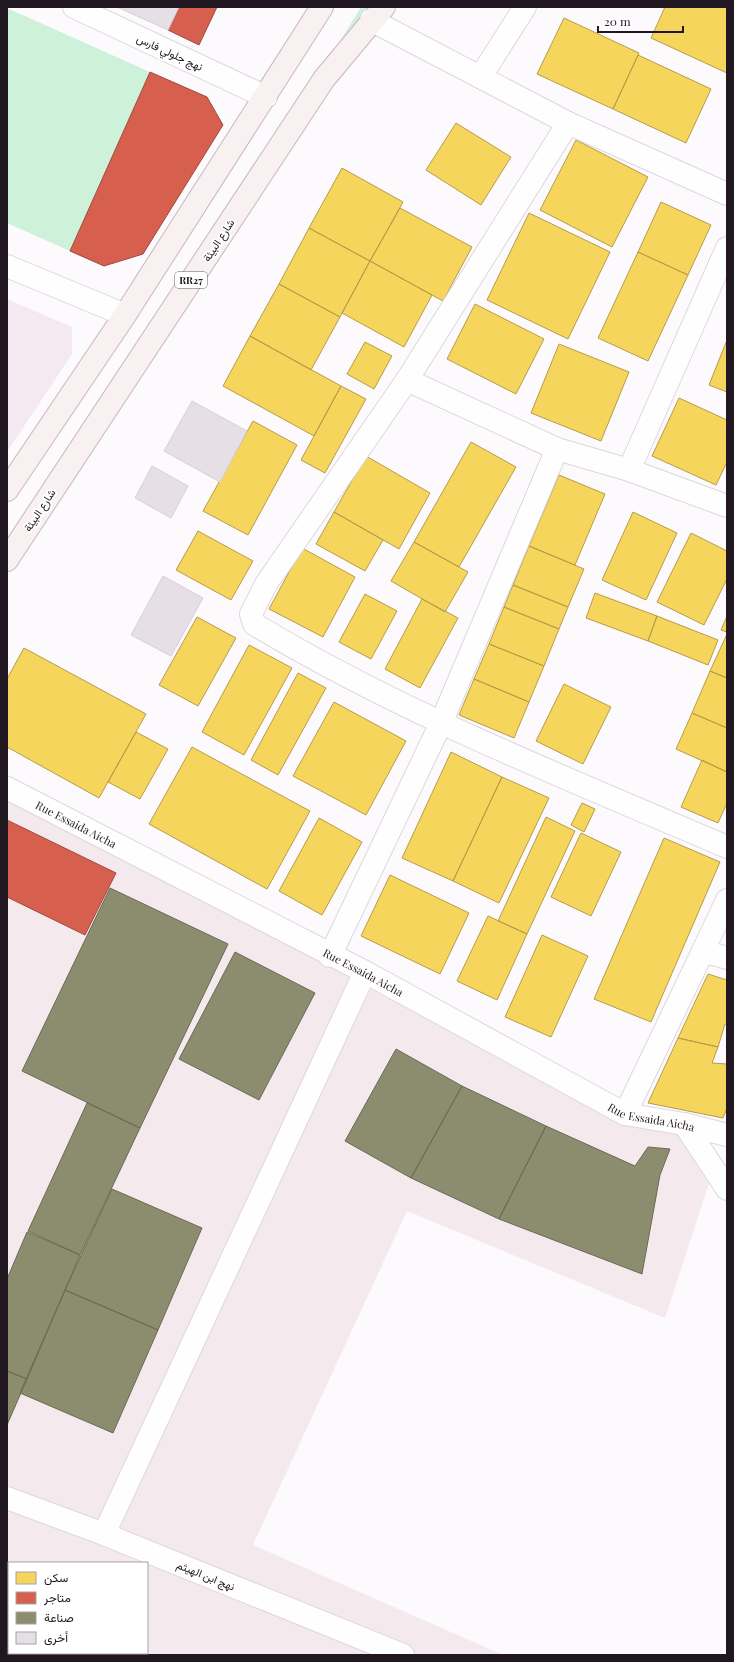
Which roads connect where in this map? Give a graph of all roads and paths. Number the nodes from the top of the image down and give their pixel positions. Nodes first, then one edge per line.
1 (322, 7) edge
2 (525, 7) edge
3 (80, 8) edge
4 (378, 14) edge
5 (481, 76) junction
6 (266, 97) junction
7 (568, 123) junction
8 (727, 194) edge
9 (727, 248) edge
10 (7, 266) edge
11 (125, 315) junction
12 (407, 380) junction
13 (557, 449) junction
14 (629, 470) junction
15 (7, 490) edge
16 (727, 506) edge
17 (7, 560) edge
18 (441, 723) junction
19 (7, 788) edge
20 (727, 847) edge
21 (727, 900) edge
22 (703, 950) junction
23 (330, 956) junction
24 (727, 958) edge
25 (365, 972) junction
26 (626, 1114) junction
27 (684, 1124) junction
28 (727, 1134) edge
29 (727, 1189) edge
30 (7, 1498) edge
31 (104, 1534) junction
32 (403, 1655) edge

1 - 6 main road
2 - 5 street
3 - 6 street, نهج جلولي فارس
4 - 5 street
4 - 17 main road, شارع البيئة / RR27
5 - 7 street
6 - 11 main road
7 - 8 street
7 - 12 street
9 - 14 street
10 - 11 street
11 - 15 main road
12 - 13 street
12 - 18 street
13 - 14 street
13 - 18 street
14 - 16 street
18 - 20 street
18 - 23 street
19 - 23 street, Rue Essaida Aicha
21 - 22 street
22 - 24 street
22 - 26 street
23 - 25 street, Rue Essaida Aicha
25 - 26 street, Rue Essaida Aicha
25 - 31 street
26 - 27 street, Rue Essaida Aicha
27 - 28 street, Rue Essaida Aicha
27 - 29 street
30 - 31 street, نهج ابن الهيثم
31 - 32 street, نهج ابن الهيثم

